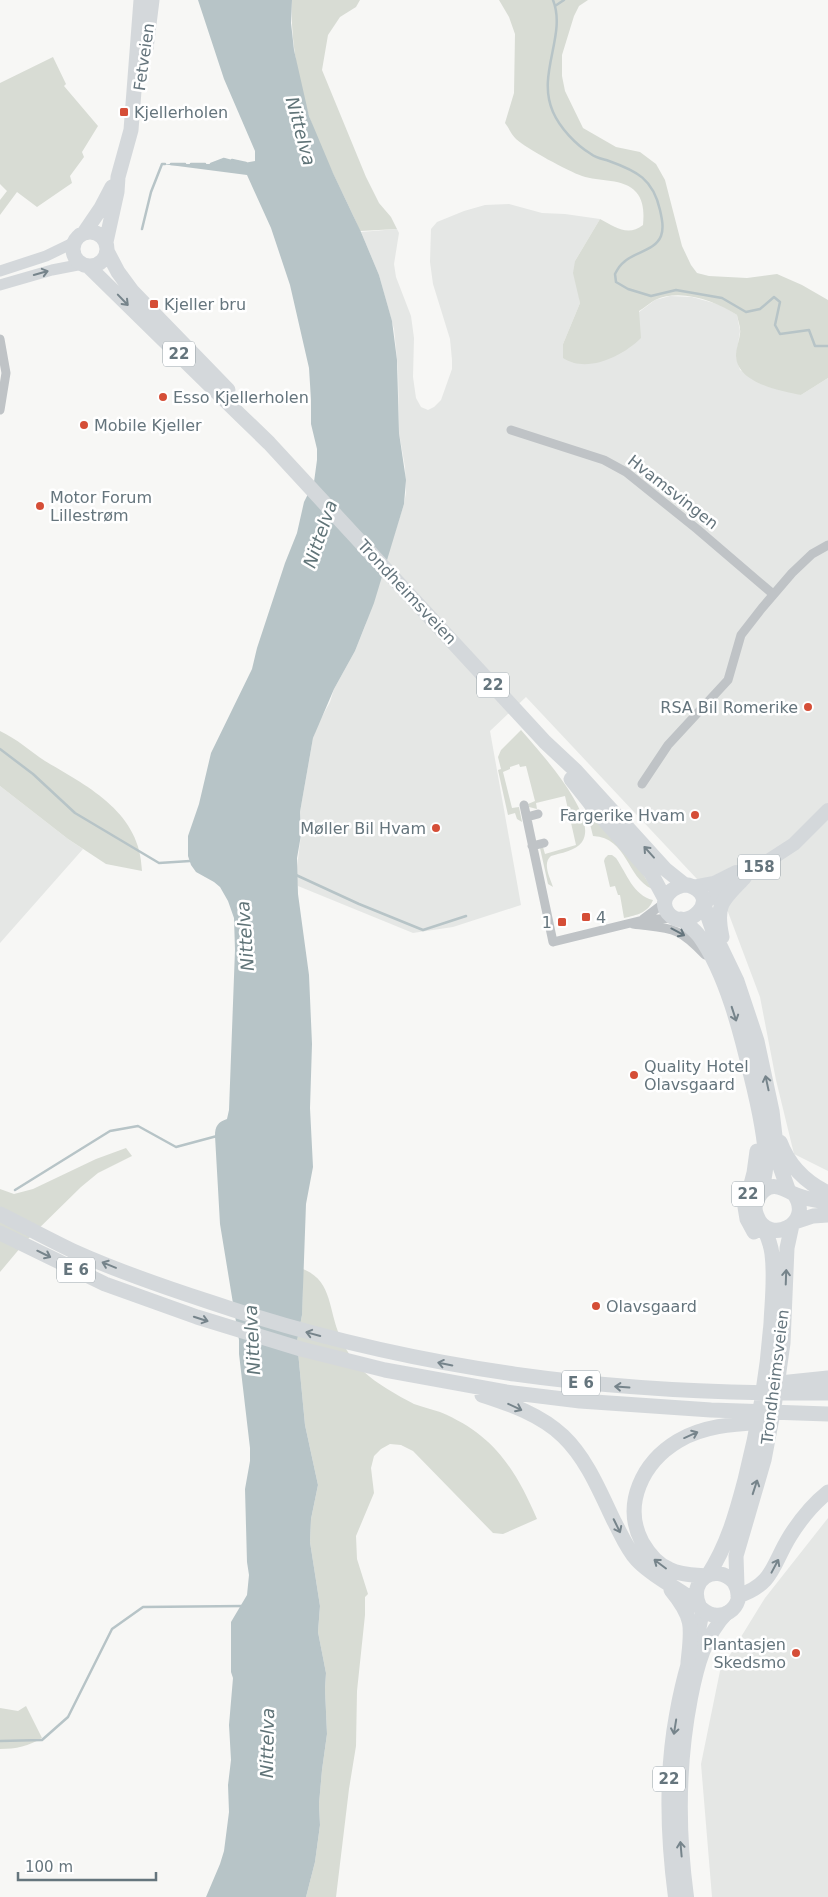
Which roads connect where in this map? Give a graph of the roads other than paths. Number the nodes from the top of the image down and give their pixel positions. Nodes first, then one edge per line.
1 (141, 0) edge
2 (152, 0) edge
3 (133, 114) junction
4 (118, 177) junction
5 (80, 237) junction
6 (106, 247) junction
7 (86, 265) junction
8 (0, 271) edge
9 (0, 285) edge
10 (0, 339) edge
11 (0, 410) edge
12 (511, 430) dead end
13 (270, 442) junction
14 (828, 545) edge
15 (773, 594) junction
16 (545, 742) junction
17 (642, 784) dead end
18 (524, 805) dead end
19 (538, 814) dead end
20 (827, 814) edge
21 (527, 817) junction
22 (811, 827) junction
23 (544, 843) dead end
24 (532, 846) junction
25 (744, 878) junction
26 (689, 886) junction
27 (665, 901) junction
28 (704, 904) junction
29 (677, 919) junction
30 (643, 920) junction
31 (630, 924) junction
32 (722, 965) junction
33 (760, 1114) junction
34 (775, 1126) junction
35 (791, 1191) junction
36 (761, 1193) junction
37 (828, 1193) edge
38 (828, 1202) edge
39 (0, 1214) edge
40 (828, 1215) edge
41 (794, 1223) junction
42 (763, 1226) junction
43 (0, 1233) edge
44 (773, 1268) junction
45 (776, 1342) junction
46 (828, 1378) edge
47 (436, 1380) junction
48 (671, 1390) junction
49 (828, 1393) edge
50 (822, 1414) edge
51 (757, 1460) junction
52 (828, 1492) edge
53 (707, 1575) junction
54 (664, 1581) junction
55 (738, 1591) junction
56 (700, 1607) junction
57 (728, 1612) junction
58 (688, 1662) junction
59 (675, 1897) edge
60 (687, 1897) edge

1 - 3 highway, Fetveien
2 - 3 highway, Fetveien
3 - 4 highway, Fetveien
4 - 5 highway, Fetveien
4 - 6 highway, Fetveien
5 - 6 highway
5 - 7 highway, 22
5 - 8 main road
6 - 7 highway
6 - 13 highway, Trondheimsveien / 22
9 -> 7 main road
7 -> 13 highway, Trondheimsveien / 22
10 - 11 street
12 - 15 street, Hvamsvingen
13 - 16 highway, Trondheimsveien / 22
14 - 15 street
15 - 17 street
26 -> 16 highway, Trondheimsveien / 22
16 - 27 highway, Trondheimsveien / 22
18 - 21 street
19 - 21 street
20 - 22 main road, 158
21 - 24 street
22 - 25 main road, 158
22 - 26 main road, 158
23 - 24 street
24 - 31 street
25 - 28 main road, 158
25 - 32 highway, 22
26 - 27 highway
26 - 28 highway, 22
27 - 29 highway, 22
27 - 30 street
28 - 29 highway
28 - 32 highway, 22
29 - 30 street
29 - 32 highway, 22
30 - 31 street
31 -> 32 street
32 -> 33 highway, 22
34 -> 32 highway, 22
33 - 36 highway, 22
33 - 44 highway, 22
34 - 35 highway, 22
34 - 37 highway
35 - 36 highway, 22
35 - 38 highway
35 - 41 highway, 22
36 - 42 highway, 22
48 -> 39 highway, E 6
40 - 41 highway
41 - 42 highway, 22
45 -> 41 highway, Trondheimsveien / 22
42 - 44 highway, Trondheimsveien / 22
43 -> 47 highway, E 6
44 - 45 highway, Trondheimsveien / 22
45 - 51 highway, Trondheimsveien / 22
46 - 48 highway
47 - 50 highway, E 6
47 -> 54 highway
48 - 49 highway, E 6
53 -> 50 highway
51 - 53 highway, Trondheimsveien / 22
55 -> 51 highway, Trondheimsveien / 22
55 -> 52 highway
53 - 55 highway
53 - 56 highway, 22
54 - 56 highway
54 - 58 highway
55 - 57 highway, 22
56 - 57 highway
56 - 58 main road, 22
60 -> 57 main road, 22
58 -> 59 main road, 22

